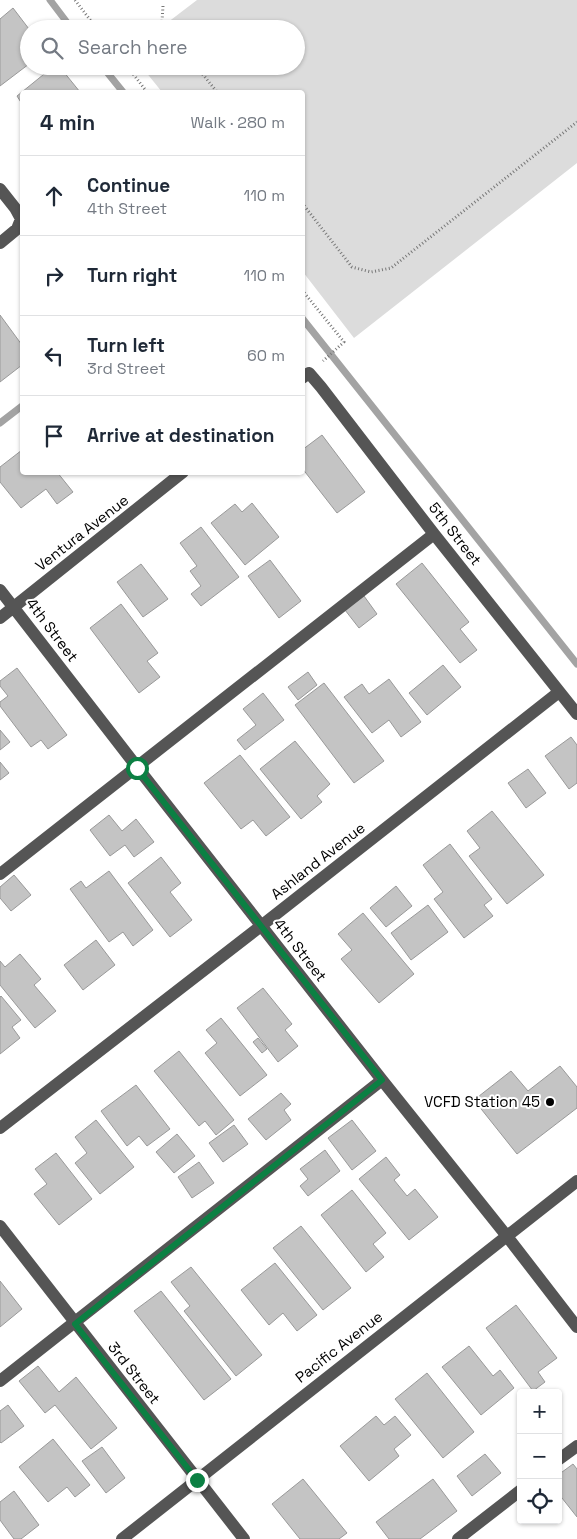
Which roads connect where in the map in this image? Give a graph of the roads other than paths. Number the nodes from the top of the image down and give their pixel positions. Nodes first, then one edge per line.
1 (0, 189) edge
2 (0, 243) edge
3 (306, 375) edge
4 (179, 475) edge
5 (434, 534) junction
6 (0, 590) edge
7 (14, 607) junction
8 (0, 618) edge
9 (559, 692) junction
10 (577, 714) edge
11 (137, 768) junction
12 (0, 874) edge
13 (261, 926) junction
14 (382, 1080) junction
15 (0, 1128) edge
16 (577, 1181) edge
17 (0, 1226) edge
18 (506, 1235) junction
19 (75, 1324) junction
20 (577, 1327) edge
21 (0, 1381) edge
22 (577, 1446) edge
23 (562, 1457) edge
24 (197, 1480) junction
25 (517, 1493) edge
26 (122, 1539) edge
27 (244, 1539) edge
28 (458, 1539) edge

1 - 2 street
3 - 5 street, 5th Street
4 - 7 street, Ventura Avenue
5 - 9 street, 5th Street
5 - 11 street
6 - 7 street, 4th Street
7 - 8 street, Ventura Avenue
7 - 11 street, 4th Street
9 - 10 street, 5th Street
9 - 13 street, Ashland Avenue
11 - 12 street
11 - 13 street, 4th Street
13 - 14 street, 4th Street
13 - 15 street, Ashland Avenue
14 - 18 street, 4th Street
14 - 19 street
16 - 18 street, Pacific Avenue
17 - 19 street, 3rd Street
18 - 20 street, 4th Street
18 - 24 street, Pacific Avenue
19 - 21 street
19 - 24 street, 3rd Street
22 - 23 street
24 - 26 street, Pacific Avenue
24 - 27 street, 3rd Street
25 - 28 street

